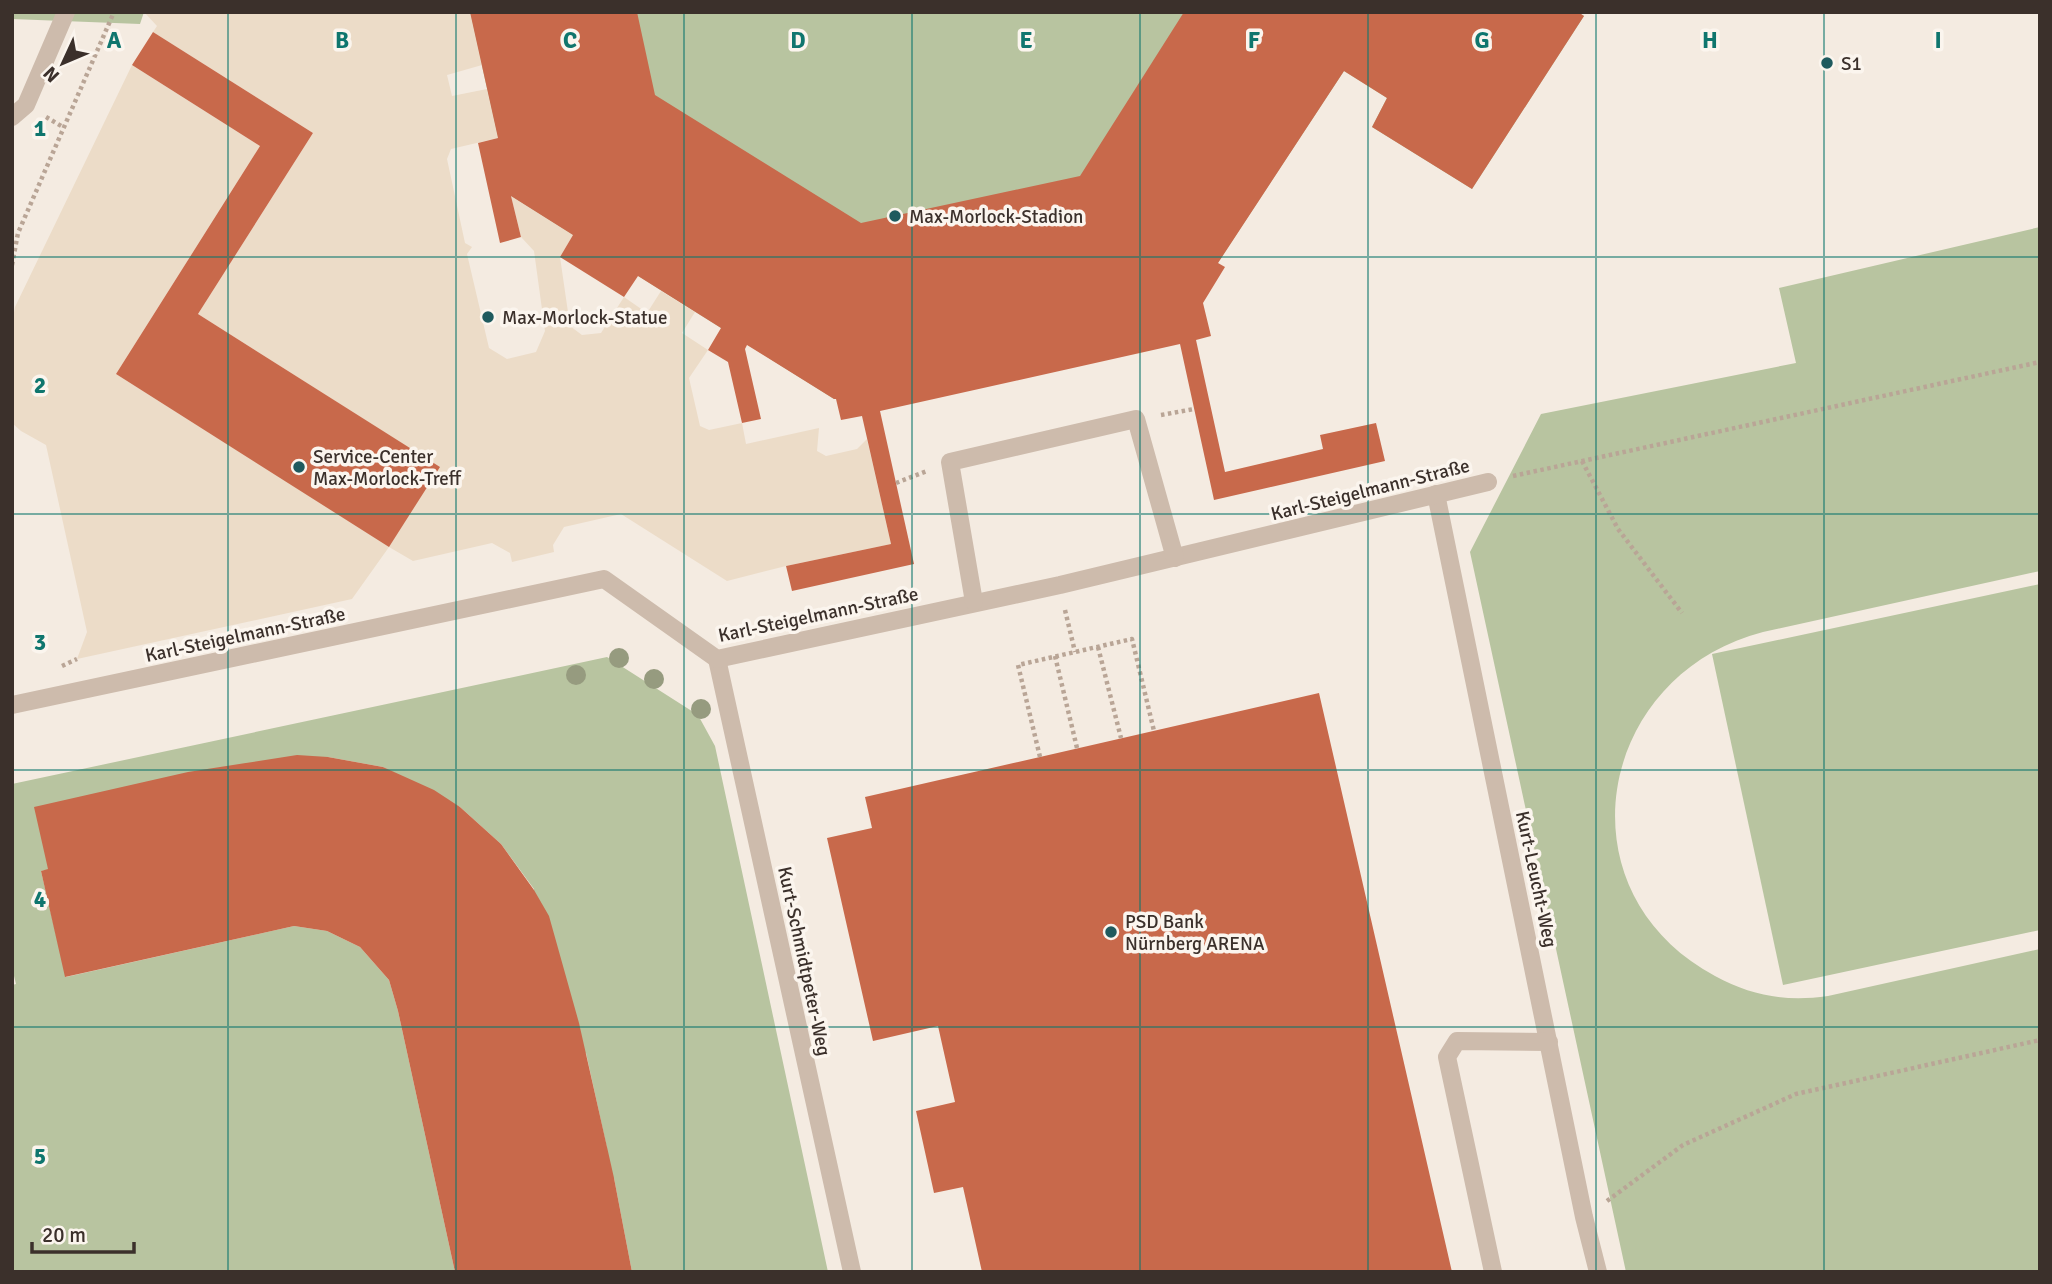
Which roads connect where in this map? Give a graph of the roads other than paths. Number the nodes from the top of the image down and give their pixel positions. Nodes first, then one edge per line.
1 (66, 12) edge
2 (12, 117) edge
3 (1488, 482) road end
4 (1436, 494) junction
5 (1175, 558) junction
6 (974, 602) junction
7 (717, 659) junction
8 (12, 705) edge
9 (1549, 1042) junction
10 (852, 1272) edge
11 (1493, 1272) edge
12 (1598, 1272) edge

1 - 2 street
3 - 4 street, Karl-Steigelmann-Straße
4 - 5 street, Karl-Steigelmann-Straße
4 - 9 street, Kurt-Leucht-Weg
5 - 6 street, Karl-Steigelmann-Straße
5 - 6 street
6 - 7 street, Karl-Steigelmann-Straße
7 - 8 street, Karl-Steigelmann-Straße
7 - 10 street, Kurt-Schmidtpeter-Weg
9 - 11 street
9 - 12 street, Kurt-Leucht-Weg

